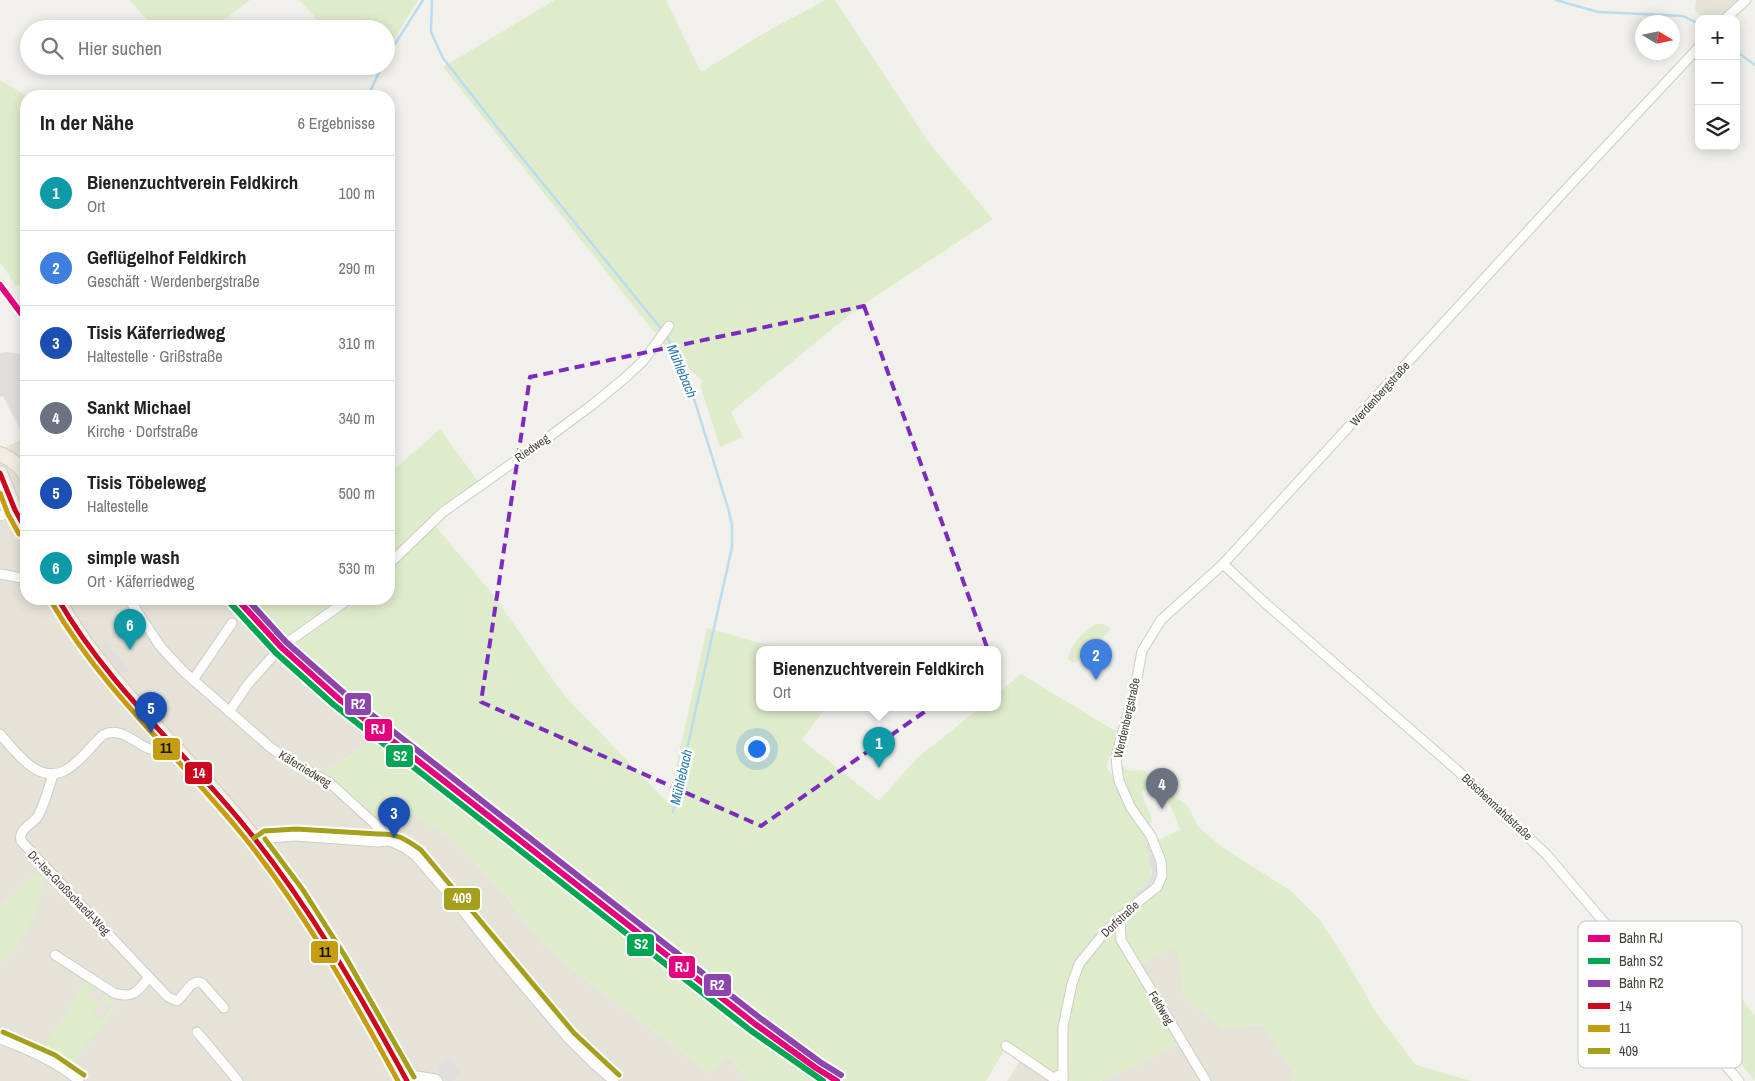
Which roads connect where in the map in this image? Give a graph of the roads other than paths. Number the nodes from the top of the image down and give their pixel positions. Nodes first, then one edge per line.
1 (1746, 0) edge
2 (1729, 15) edge
3 (1695, 51) edge
4 (665, 331) dead end
5 (0, 454) edge
6 (20, 466) edge
7 (0, 473) edge
8 (15, 510) junction
9 (0, 516) edge
10 (20, 519) edge
11 (395, 558) edge
12 (1223, 564) junction
13 (0, 574) edge
14 (20, 578) edge
15 (61, 605) edge
16 (133, 605) edge
17 (340, 605) edge
18 (232, 623) dead end
19 (193, 680) junction
20 (229, 712) junction
21 (0, 734) edge
22 (170, 741) junction
23 (1117, 768) joint
24 (54, 775) junction
25 (390, 841) junction
26 (259, 844) junction
27 (1120, 918) junction
28 (1603, 921) edge
29 (1106, 932) junction
30 (1120, 933) junction
31 (55, 955) dead end
32 (149, 978) junction
33 (224, 1008) dead end
34 (198, 1032) dead end
35 (0, 1039) edge
36 (1006, 1046) dead end
37 (1728, 1068) edge
38 (1063, 1077) edge
39 (80, 1081) edge
40 (238, 1081) edge
41 (407, 1081) edge
42 (438, 1081) edge
43 (614, 1081) edge
44 (1206, 1081) edge
45 (1739, 1081) edge

1 - 2 street
3 - 12 street, Werdenbergstraße
4 - 11 street, Riedweg
5 - 6 main road
7 - 8 main road
8 - 9 street
8 - 10 main road
12 - 23 street, Werdenbergstraße
12 - 28 street, Böschenmahdstraße
13 - 14 street
15 - 22 main road
16 - 19 street, Käferriedweg
17 - 20 street
18 - 19 street
19 - 20 street, Käferriedweg
20 - 25 street, Käferriedweg
21 - 24 street
22 - 24 street
22 - 26 main road
23 - 27 street, Dorfstraße
24 - 32 street, Dr.-Isa-Großschaedl-Weg
25 - 26 street
25 - 43 street
26 - 41 main road
27 - 29 street, Dorfstraße
27 - 30 street, Feldweg
29 - 30 street
29 - 38 street, Dorfstraße
30 - 44 street, Feldweg
31 - 32 street
32 - 33 street, Dr.-Isa-Großschaedl-Weg
34 - 40 street
35 - 39 street
36 - 38 street
37 - 45 street, Böschenmahdstraße
41 - 42 street

